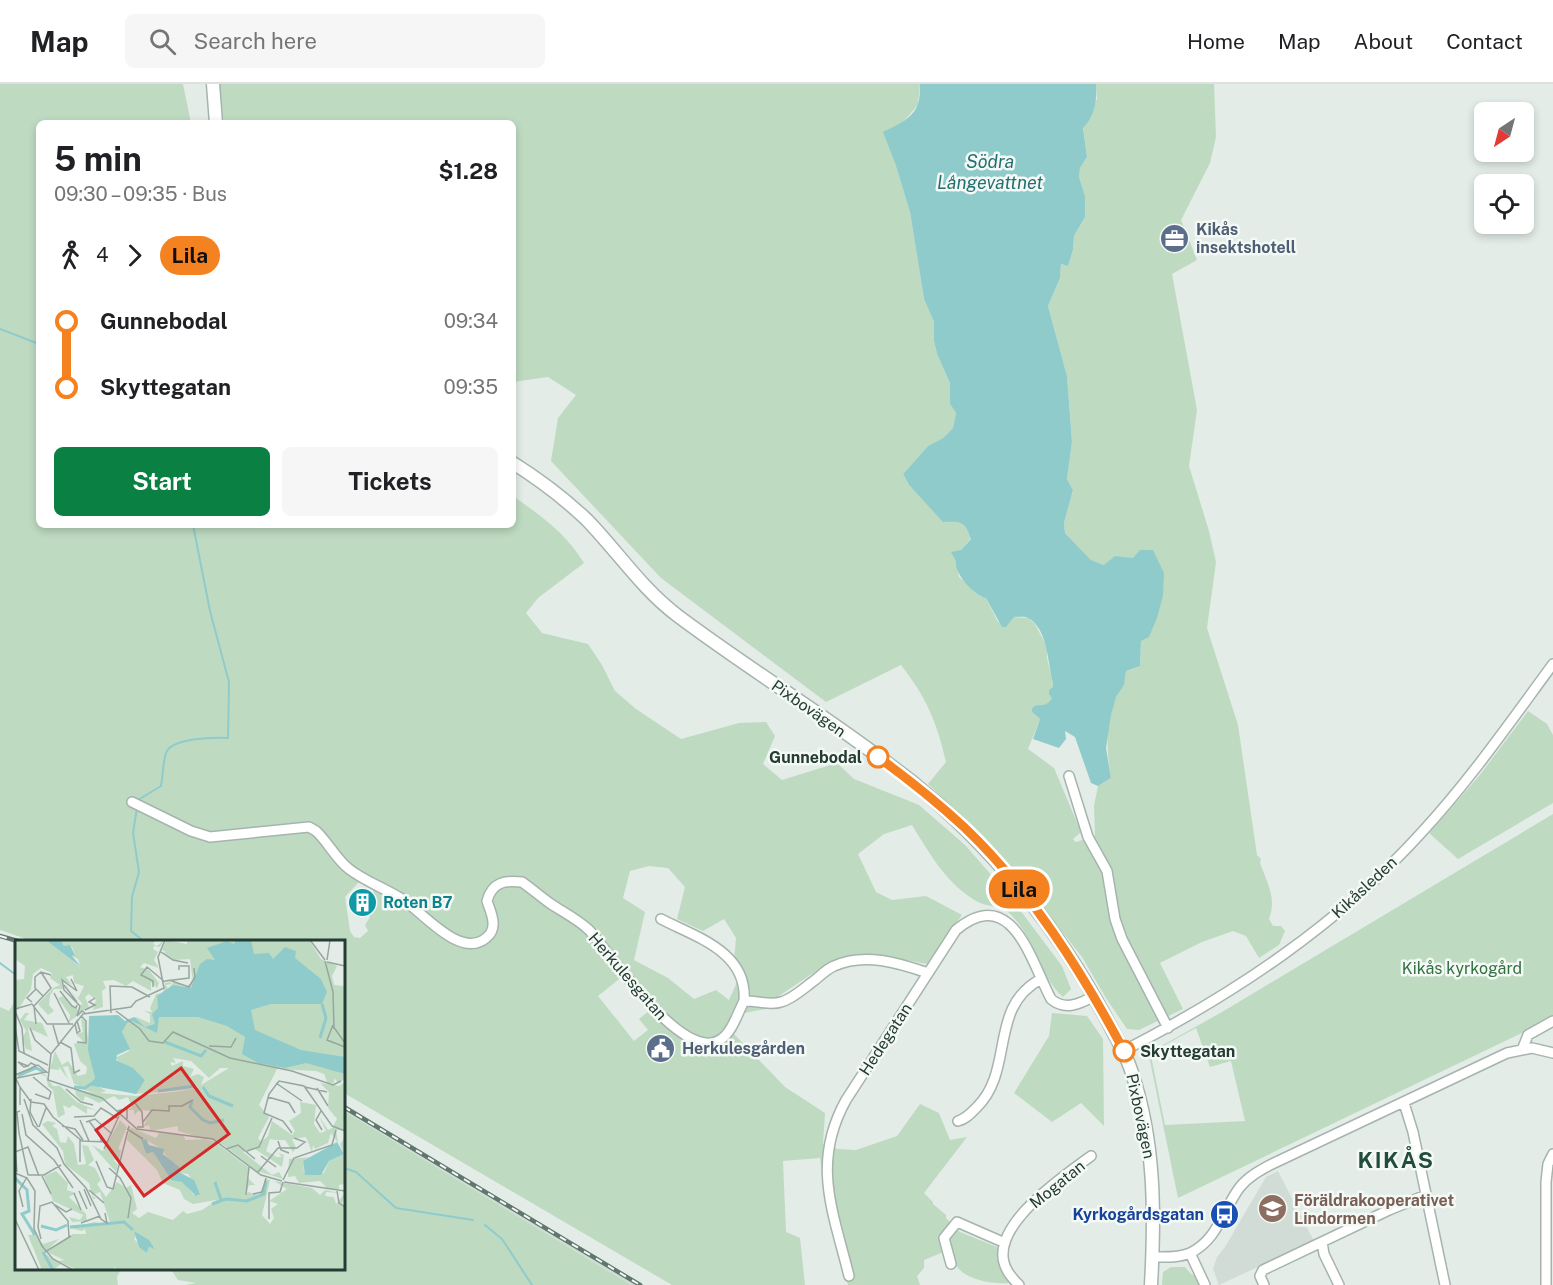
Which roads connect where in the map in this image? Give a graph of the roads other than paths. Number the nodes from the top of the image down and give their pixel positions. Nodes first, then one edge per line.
1 (213, 84) edge
2 (216, 120) edge
3 (516, 465) edge
4 (1553, 664) edge
5 (1069, 776) dead end
6 (132, 801) dead end
7 (661, 919) dead end
8 (928, 974) junction
9 (1041, 979) junction
10 (1094, 996) junction
11 (744, 1001) junction
12 (1553, 1021) edge
13 (1168, 1028) junction
14 (1522, 1050) junction
15 (1124, 1051) junction
16 (1553, 1053) edge
17 (1404, 1103) junction
18 (958, 1121) dead end
19 (1553, 1154) edge
20 (1091, 1156) dead end
21 (1426, 1195) junction
22 (1322, 1242) junction
23 (1005, 1243) junction
24 (1190, 1253) junction
25 (1153, 1257) junction
26 (951, 1264) dead end
27 (1549, 1266) edge
28 (849, 1276) dead end
29 (1262, 1280) edge
30 (1019, 1285) edge
31 (1151, 1285) edge
32 (1206, 1285) edge
33 (1339, 1285) edge
34 (1445, 1285) edge
35 (1546, 1285) edge

1 - 2 street
3 - 10 street, Pixbovägen
4 - 13 street, Kikåsleden
5 - 13 street
6 - 11 street, Herkulesgatan
7 - 11 street
8 - 9 street, Hedegatan
8 - 11 street
8 - 28 street, Hedegatan
9 - 10 street, Hedegatan
9 - 18 street
10 - 15 street, Pixbovägen
12 - 14 street
13 - 15 street, Kikåsleden
14 - 16 street
14 - 17 street
15 - 25 street, Pixbovägen
17 - 21 street
17 - 24 street
19 - 27 street
20 - 23 street, Mogatan
21 - 22 street
21 - 34 street
22 - 29 street
22 - 33 street
23 - 26 street
23 - 30 street
24 - 25 street
24 - 32 street
25 - 31 street, Pixbovägen
27 - 35 street

